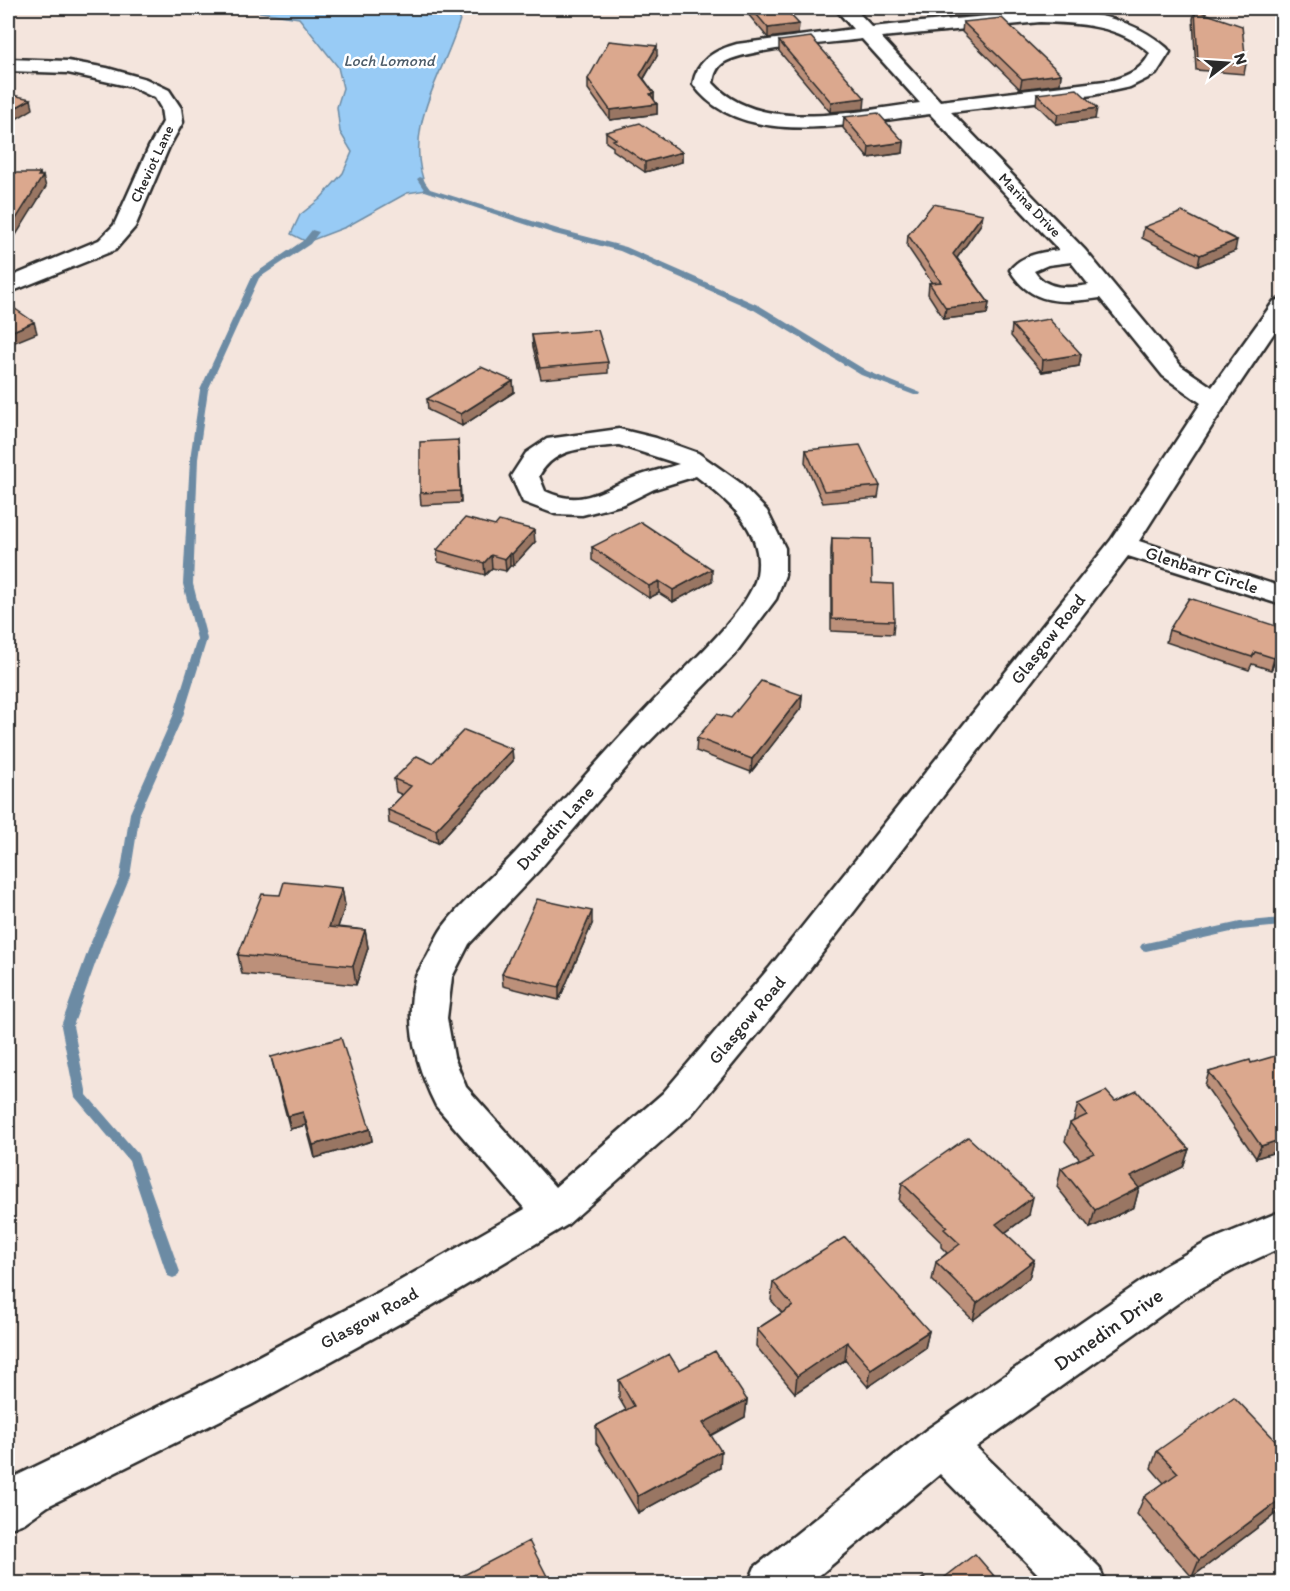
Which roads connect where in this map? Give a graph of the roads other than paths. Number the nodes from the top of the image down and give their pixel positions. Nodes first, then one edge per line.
1 (844, 8) edge
2 (866, 33) junction
3 (8, 65) edge
4 (934, 106) junction
5 (1077, 255) junction
6 (8, 286) edge
7 (1108, 290) junction
8 (1282, 306) edge
9 (1215, 401) junction
10 (699, 466) dead end
11 (1122, 544) junction
12 (1282, 596) edge
13 (553, 1213) junction
14 (1282, 1228) edge
15 (942, 1445) junction
16 (8, 1507) edge
17 (772, 1584) edge
18 (1082, 1584) edge

1 - 2 street, Marina Drive
2 - 4 street, Marina Drive
2 - 4 street
2 - 4 street
3 - 6 street, Cheviot Lane
4 - 5 street, Marina Drive
5 - 7 street, Marina Drive
5 - 7 street
7 - 9 street, Marina Drive
8 - 9 street, Glasgow Road
9 - 11 street, Glasgow Road
10 - 13 street, Dunedin Lane
11 - 12 street, Glenbarr Circle
11 - 13 street, Glasgow Road
13 - 16 street, Glasgow Road
14 - 15 street, Dunedin Drive
15 - 17 street, Dunedin Drive
15 - 18 street

